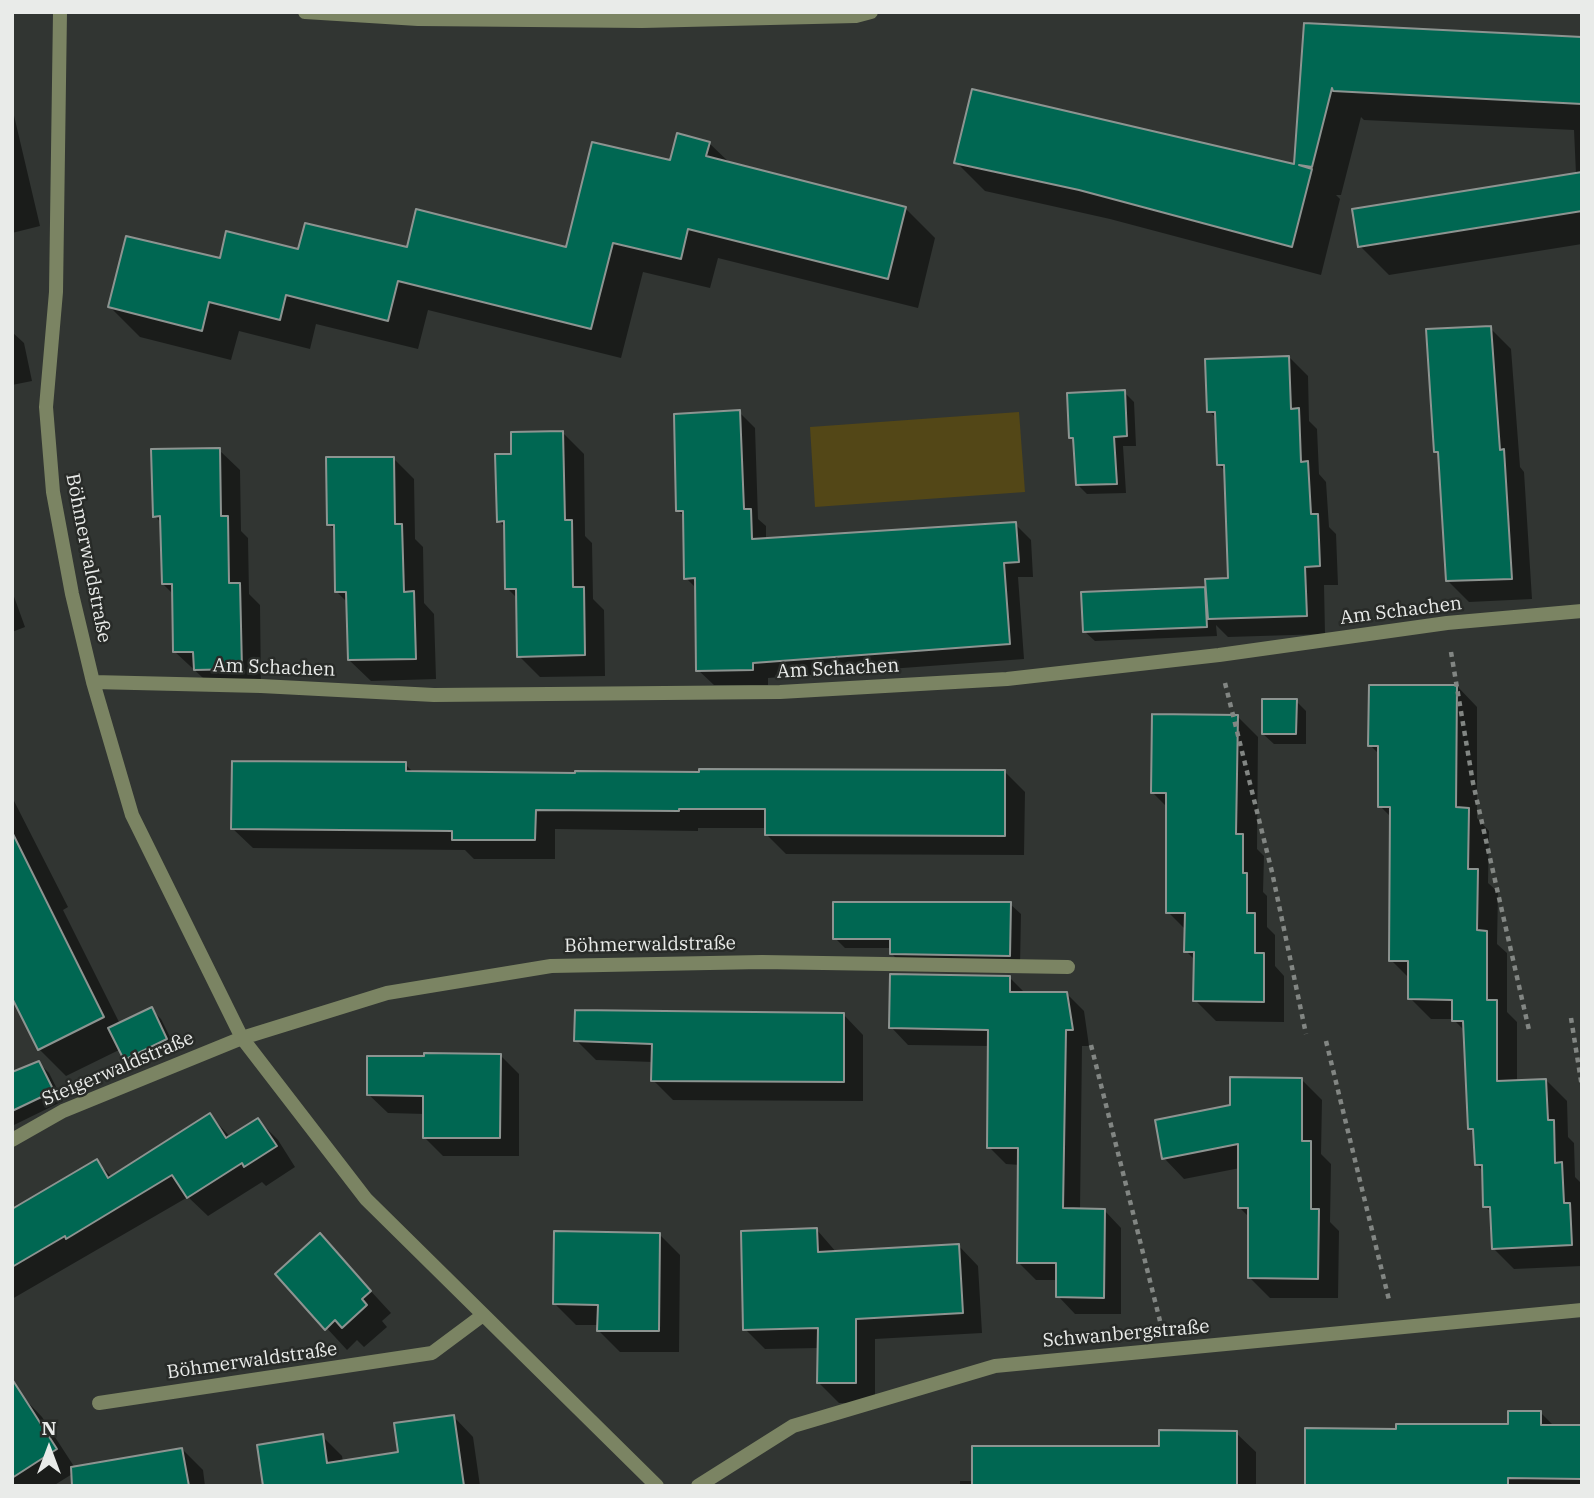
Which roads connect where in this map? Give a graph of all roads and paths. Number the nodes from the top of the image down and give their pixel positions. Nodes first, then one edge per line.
1 (60, 12) edge
2 (304, 12) edge
3 (871, 12) edge
4 (1582, 611) edge
5 (1447, 623) junction
6 (1219, 655) junction
7 (93, 682) junction
8 (1068, 967) dead end
9 (1571, 1018) dead end
10 (1529, 1030) dead end
11 (1306, 1034) dead end
12 (242, 1038) junction
13 (1326, 1041) dead end
14 (1091, 1045) dead end
15 (1582, 1087) edge
16 (12, 1140) edge
17 (1582, 1310) edge
18 (483, 1315) junction
19 (1396, 1328) junction
20 (1167, 1349) junction
21 (99, 1403) dead end
22 (657, 1486) edge
23 (698, 1486) edge

1 - 7 street, Böhmerwaldstraße
2 - 3 street
4 - 5 street, Am Schachen
5 - 6 street, Am Schachen
5 - 10 path
6 - 7 street, Am Schachen
6 - 11 path
7 - 12 street, Böhmerwaldstraße
8 - 12 street, Böhmerwaldstraße
9 - 15 path
12 - 16 street, Steigerwaldstraße
12 - 18 street, Böhmerwaldstraße
13 - 19 path
14 - 20 path
17 - 19 street, Schwanbergstraße
18 - 21 street, Böhmerwaldstraße
18 - 22 street, Böhmerwaldstraße
19 - 20 street, Schwanbergstraße
20 - 23 street, Schwanbergstraße

